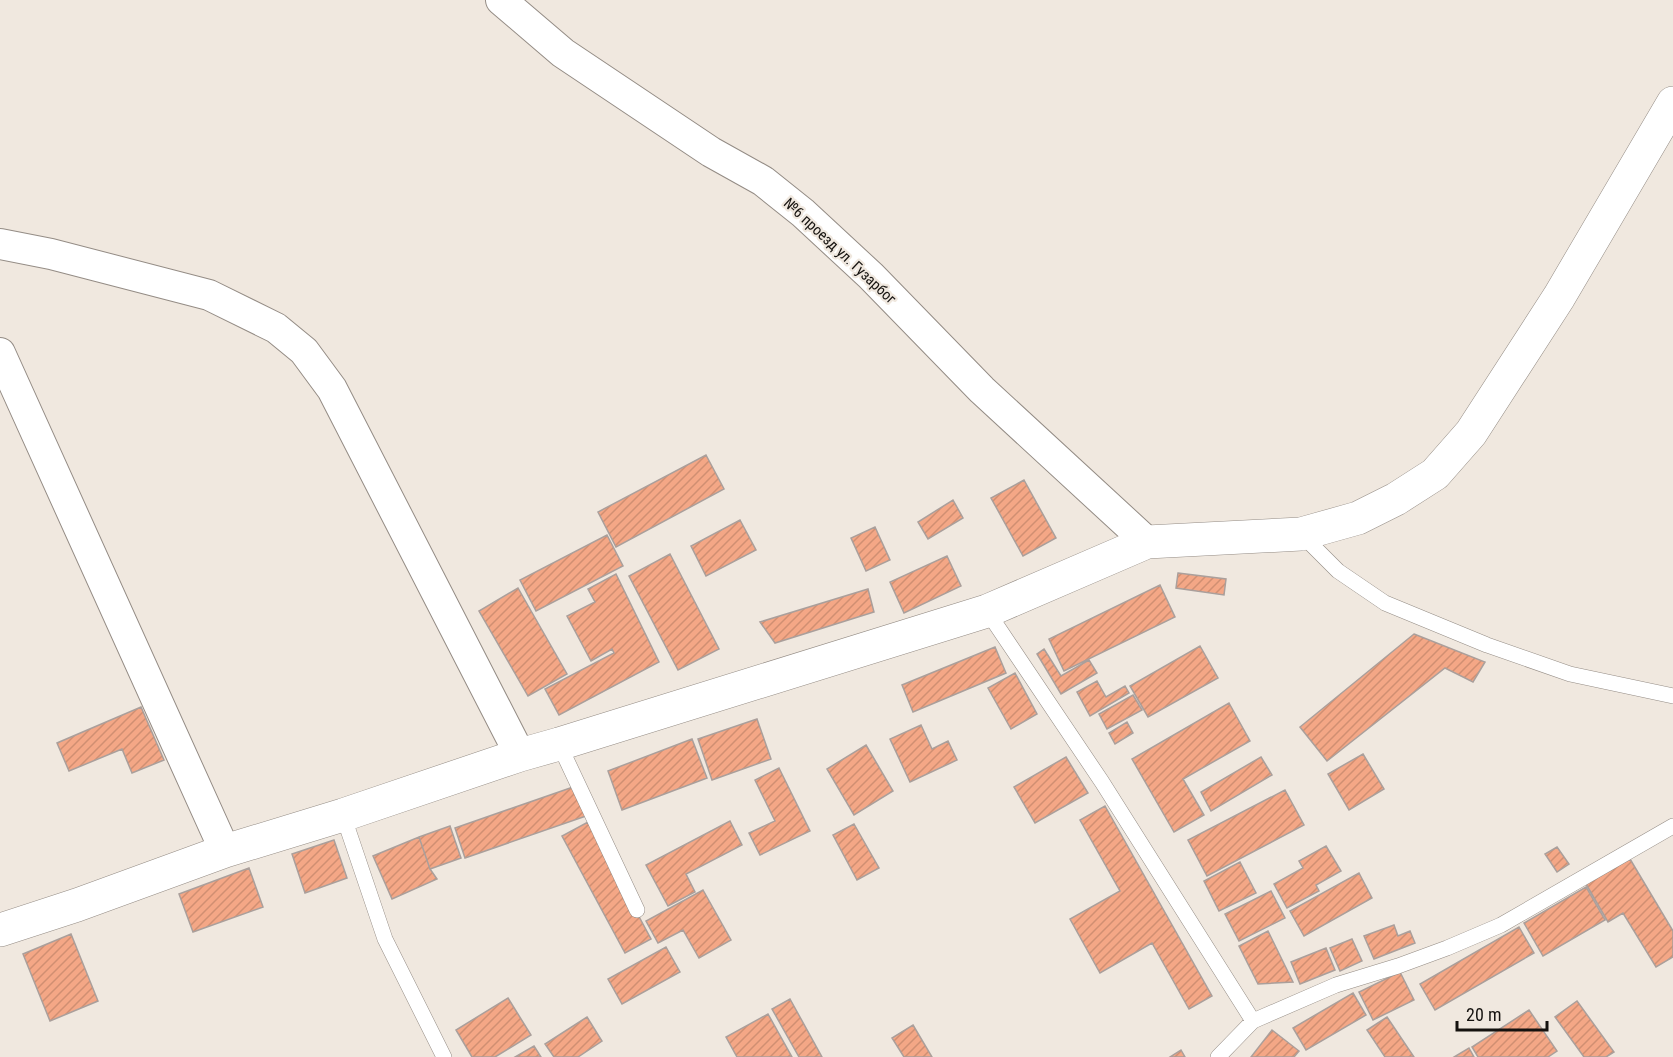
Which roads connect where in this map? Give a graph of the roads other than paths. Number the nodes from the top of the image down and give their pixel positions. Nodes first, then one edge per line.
1 (501, 0) edge
2 (1673, 103) edge
3 (0, 244) edge
4 (0, 353) edge
5 (1301, 534) junction
6 (1147, 542) junction
7 (987, 611) junction
8 (1673, 696) edge
9 (559, 744) junction
10 (520, 755) junction
11 (343, 815) junction
12 (1673, 826) edge
13 (225, 851) junction
14 (638, 910) dead end
15 (0, 930) edge
16 (1253, 1021) junction
17 (444, 1057) edge
18 (1218, 1057) edge

1 - 6 street, №6 проезд ул. Гузарбог
2 - 5 main road
3 - 10 street
4 - 13 street
5 - 6 main road
5 - 8 lane
6 - 7 main road
7 - 9 main road
7 - 16 lane
9 - 10 main road
9 - 14 lane
10 - 11 main road
11 - 13 main road
11 - 17 lane
12 - 16 lane
13 - 15 main road
16 - 18 lane

